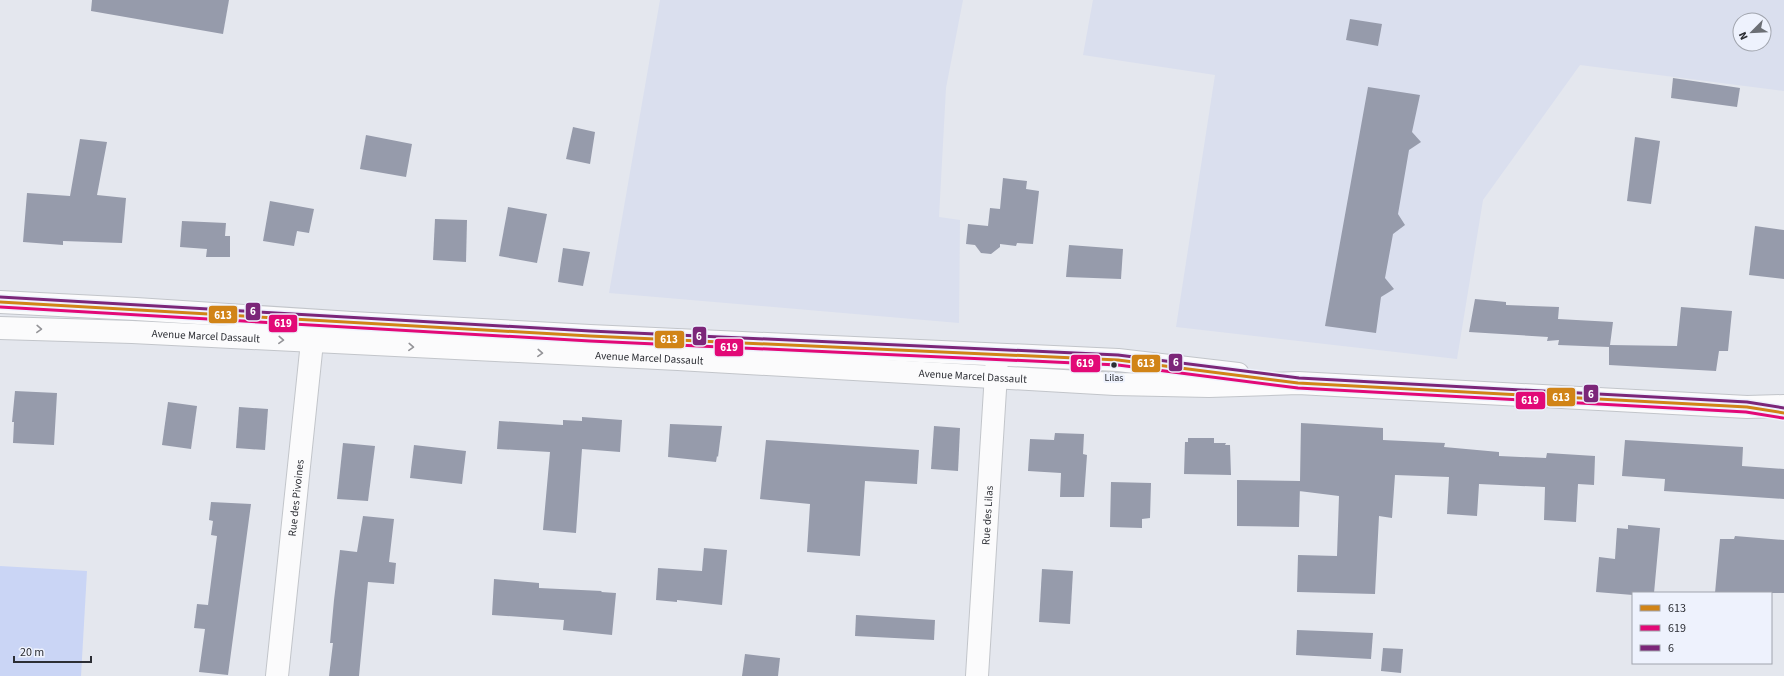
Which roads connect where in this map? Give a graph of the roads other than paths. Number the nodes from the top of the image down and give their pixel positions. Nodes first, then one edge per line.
1 (0, 302) edge
2 (314, 320) junction
3 (0, 328) edge
4 (312, 342) junction
5 (998, 354) junction
6 (996, 377) junction
7 (1298, 383) junction
8 (1784, 406) edge
9 (1747, 407) junction
10 (1784, 413) edge
11 (277, 676) edge
12 (977, 676) edge

1 - 2 main road, Avenue Marcel Dassault
2 - 4 main road, Rue des Pivoines
2 - 5 main road, Avenue Marcel Dassault
3 -> 4 main road, Avenue Marcel Dassault
4 -> 6 main road, Avenue Marcel Dassault
4 - 11 main road, Rue des Pivoines
5 - 6 main road, Rue des Lilas
5 - 7 main road, Avenue Marcel Dassault
6 - 7 main road, Avenue Marcel Dassault
6 - 12 main road, Rue des Lilas
7 - 9 main road, Avenue Marcel Dassault
8 - 9 main road, Avenue Marcel Dassault
9 - 10 main road, Avenue Marcel Dassault

